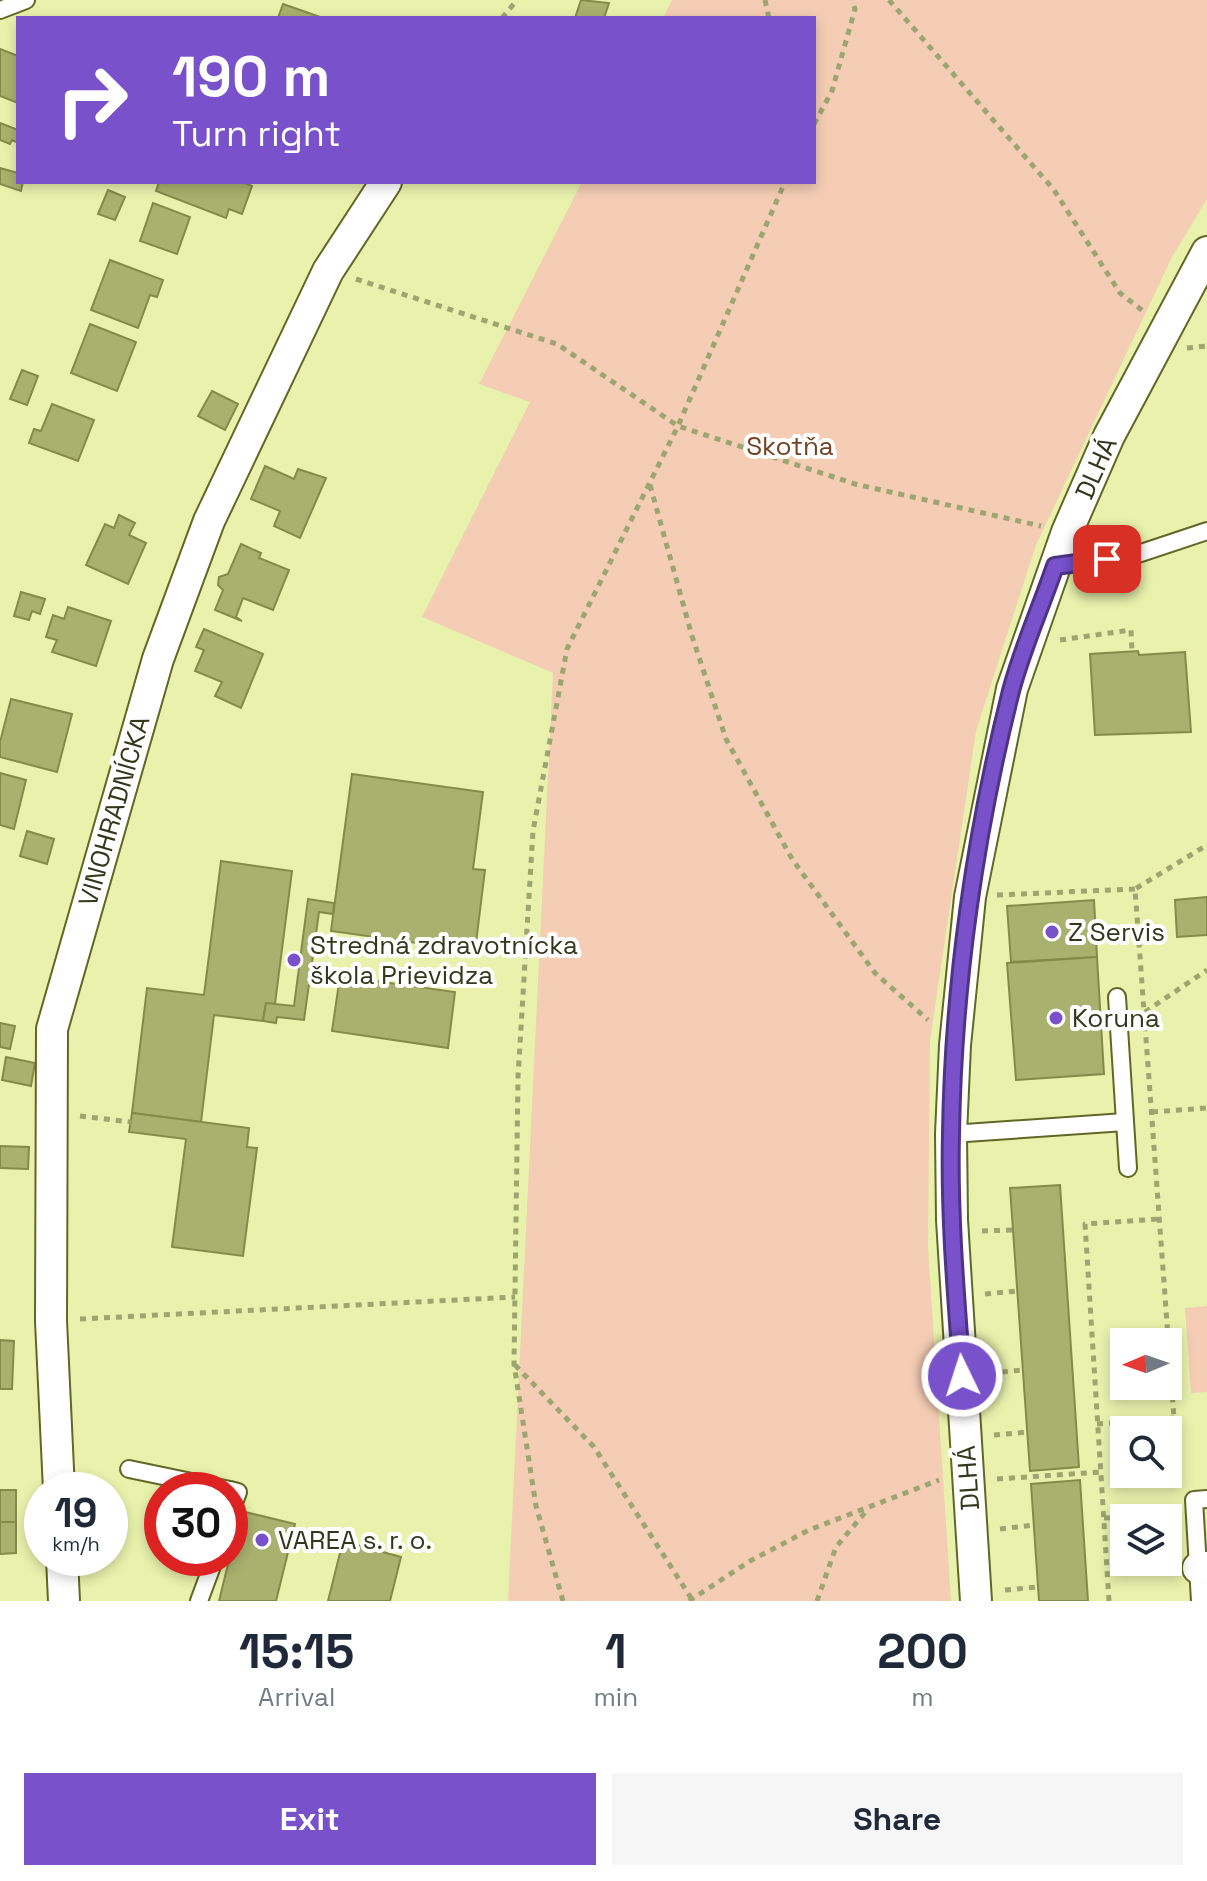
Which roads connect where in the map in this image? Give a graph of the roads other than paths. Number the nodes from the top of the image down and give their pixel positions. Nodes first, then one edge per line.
1 (26, 0) edge
2 (0, 10) edge
3 (385, 184) edge
4 (1207, 252) edge
5 (1207, 531) edge
6 (1055, 566) junction
7 (1117, 997) dead end
8 (1124, 1119) junction
9 (951, 1134) junction
10 (1128, 1168) dead end
11 (129, 1469) dead end
12 (58, 1472) edge
13 (144, 1472) edge
14 (1199, 1504) edge
15 (1202, 1568) edge
16 (63, 1576) edge
17 (208, 1576) edge
18 (64, 1601) edge
19 (199, 1601) edge
20 (976, 1601) edge
21 (1200, 1601) edge

1 - 2 lane
3 - 12 street, VINOHRADNÍCKA
4 - 6 street, DLHÁ
5 - 6 lane
6 - 9 street, DLHÁ
7 - 8 lane
8 - 9 lane
8 - 10 lane
9 - 20 street, DLHÁ
11 - 13 lane
14 - 15 lane
15 - 21 lane
16 - 18 street
17 - 19 lane

